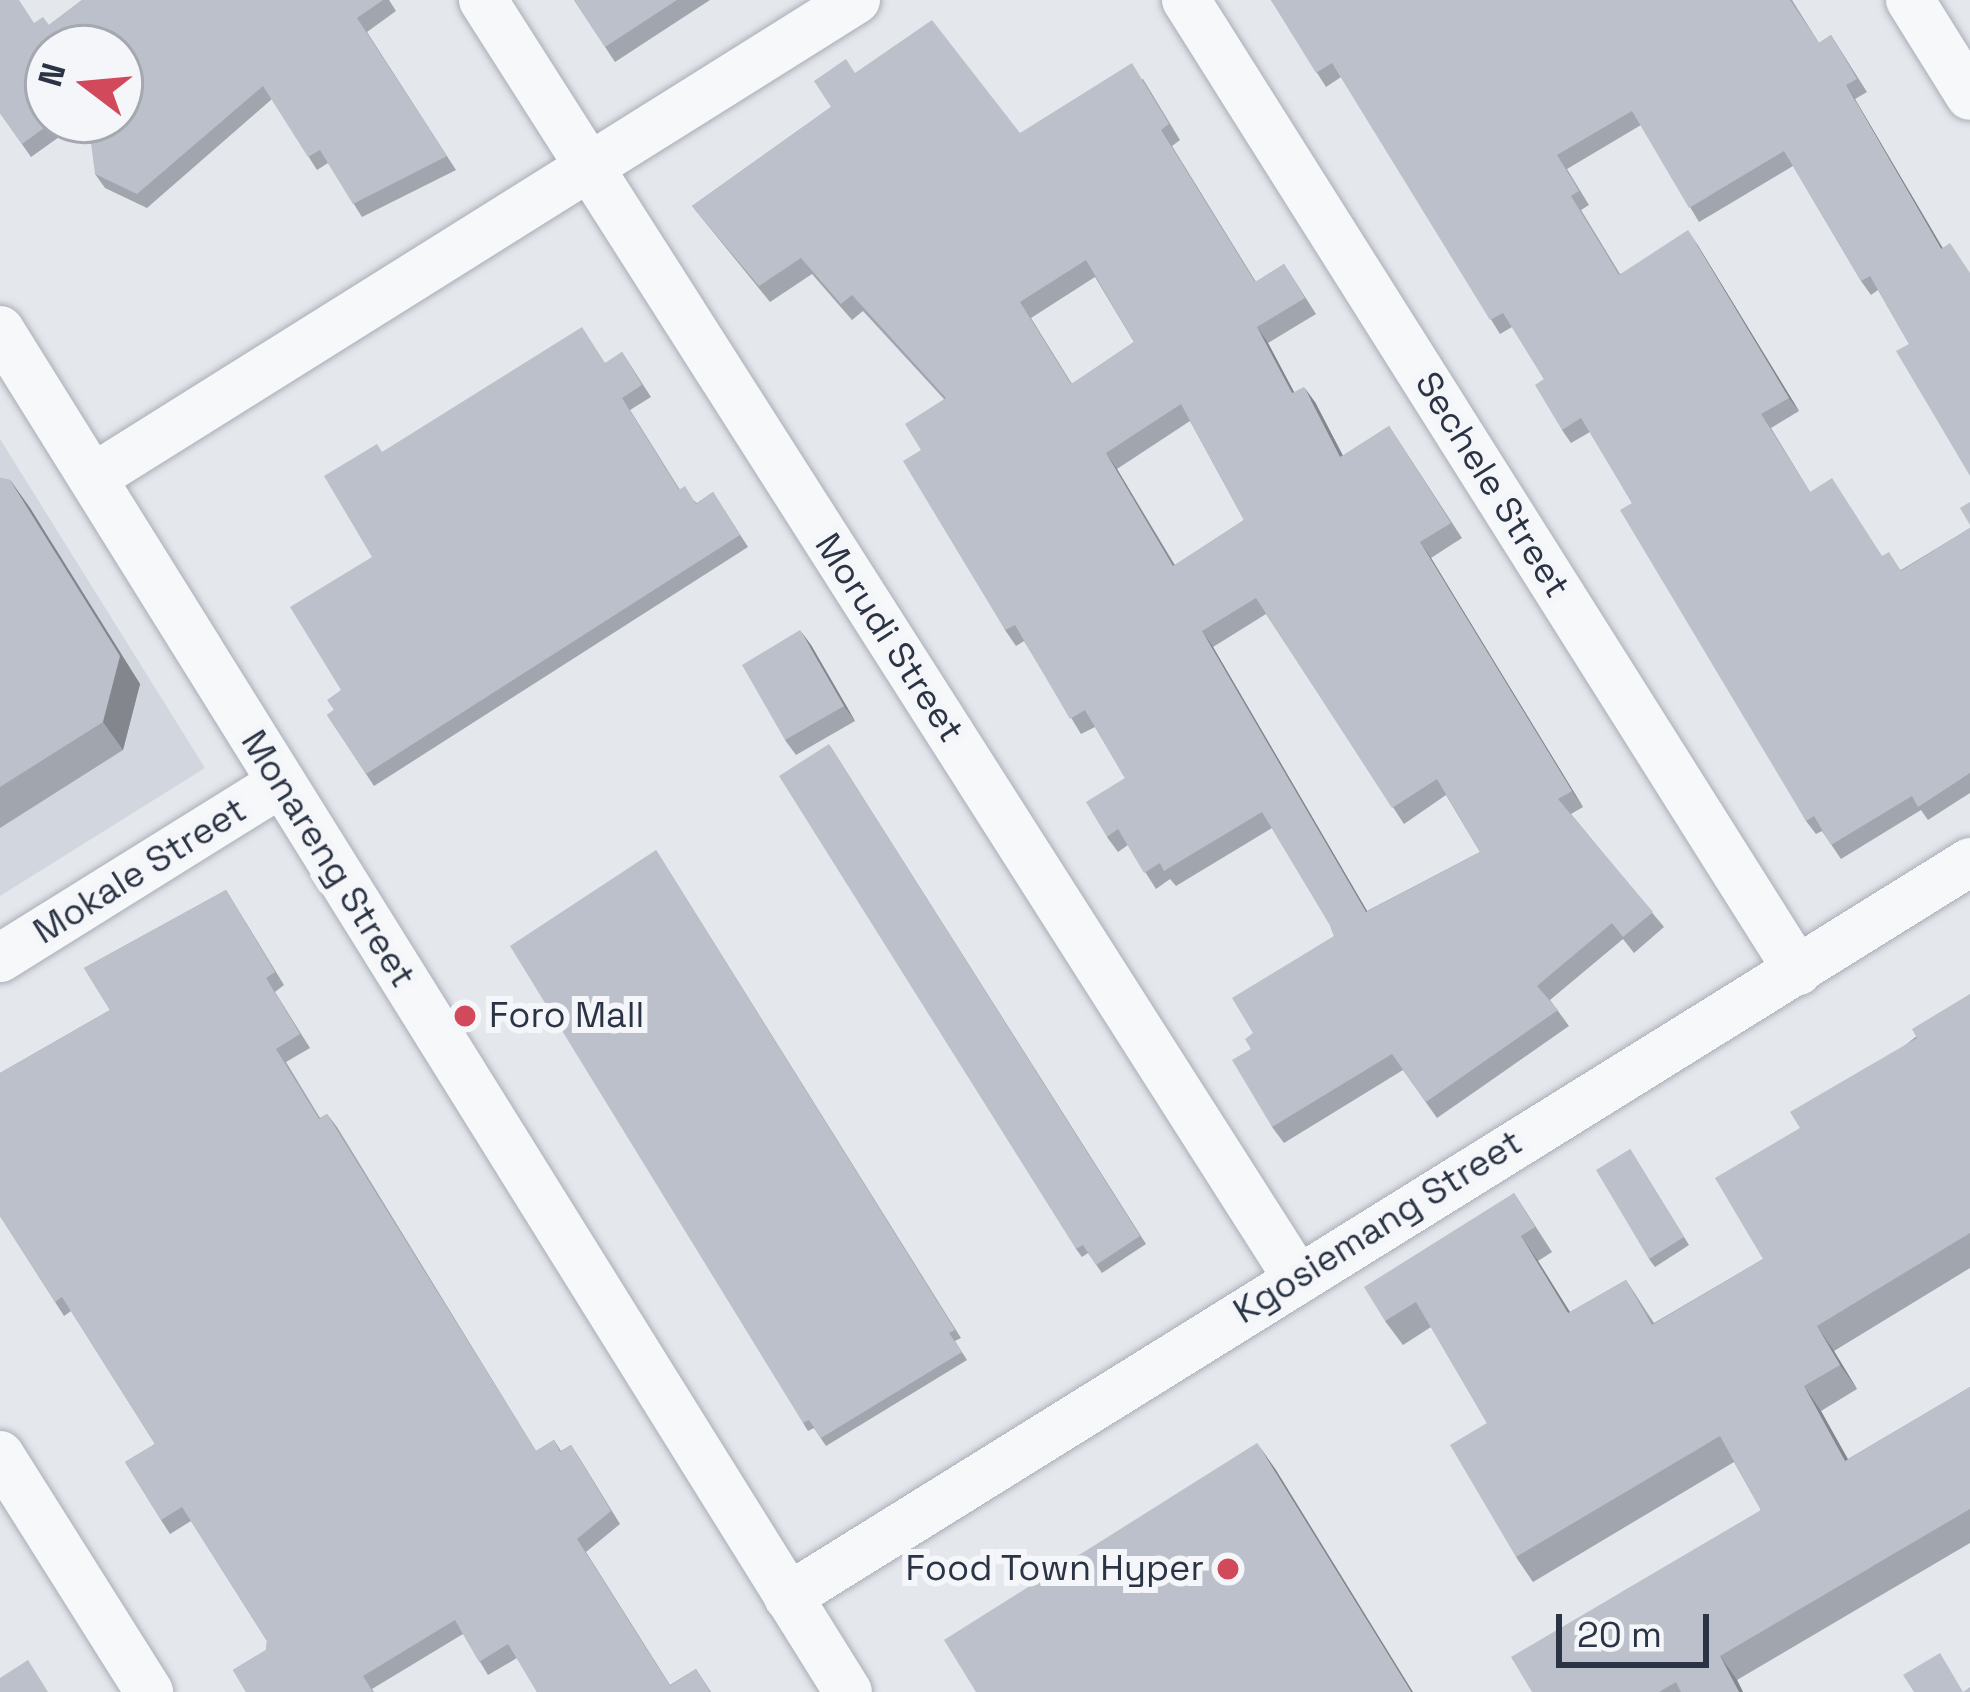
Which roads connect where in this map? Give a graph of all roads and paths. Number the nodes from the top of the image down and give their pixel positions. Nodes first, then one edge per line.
1 (483, 0) edge
2 (856, 0) edge
3 (1186, 0) edge
4 (1910, 0) edge
5 (1970, 96) edge
6 (588, 166) junction
7 (0, 330) edge
8 (94, 477) junction
9 (280, 784) junction
10 (1970, 862) edge
11 (0, 958) edge
12 (1798, 971) junction
13 (1296, 1276) junction
14 (0, 1455) edge
15 (788, 1597) junction
16 (149, 1692) edge
17 (848, 1692) edge

1 - 6 street, Morudi Street
2 - 6 street
3 - 12 street, Sechele Street
4 - 5 street
6 - 8 street
6 - 13 street, Morudi Street
7 - 8 street, Monareng Street
8 - 9 street, Monareng Street
9 - 11 street, Mokale Street
9 - 15 street, Monareng Street
10 - 12 street, Kgosiemang Street
12 - 13 street, Kgosiemang Street
13 - 15 street, Kgosiemang Street
14 - 16 street
15 - 17 street, Monareng Street

